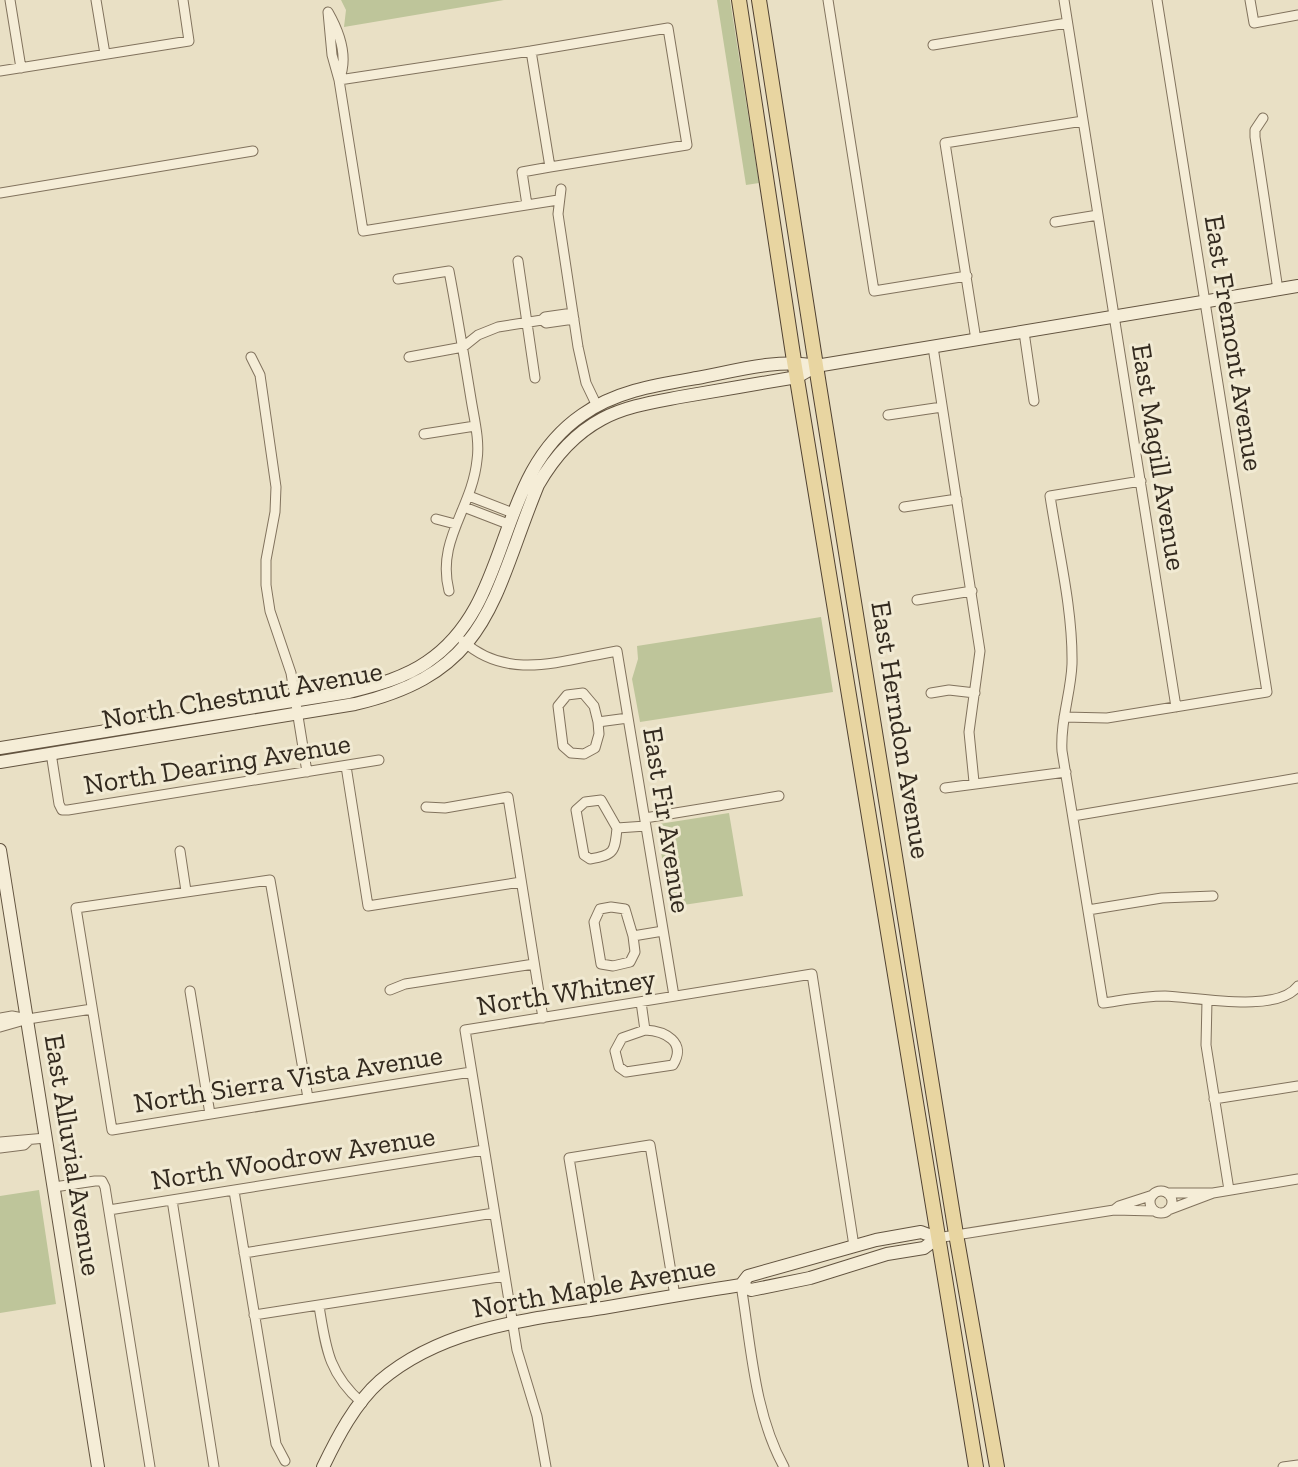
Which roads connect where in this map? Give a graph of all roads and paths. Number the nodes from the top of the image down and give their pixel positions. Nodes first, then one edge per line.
1 (10, 0) edge
2 (96, 0) edge
3 (183, 0) edge
4 (322, 0) edge
5 (739, 0) edge
6 (759, 0) edge
7 (828, 0) edge
8 (1064, 0) edge
9 (1157, 0) edge
10 (1250, 0) edge
11 (1298, 15) edge
12 (1067, 23) junction
13 (933, 45) dead end
14 (531, 51) junction
15 (105, 54) junction
16 (21, 68) junction
17 (0, 71) edge
18 (339, 80) junction
19 (1263, 118) dead end
20 (1083, 121) junction
21 (253, 151) dead end
22 (550, 167) junction
23 (0, 193) edge
24 (527, 205) junction
25 (1098, 215) junction
26 (1055, 222) dead end
27 (518, 261) dead end
28 (967, 276) junction
29 (398, 279) dead end
30 (1298, 286) edge
31 (1278, 290) junction
32 (1205, 302) junction
33 (574, 316) junction
34 (1114, 317) junction
35 (527, 322) junction
36 (1024, 332) junction
37 (976, 340) junction
38 (463, 347) junction
39 (933, 347) junction
40 (251, 357) dead end
41 (409, 357) dead end
42 (794, 361) junction
43 (816, 366) junction
44 (797, 377) junction
45 (535, 378) dead end
46 (646, 387) junction
47 (1034, 401) dead end
48 (597, 406) junction
49 (942, 407) junction
50 (888, 415) dead end
51 (599, 420) junction
52 (475, 426) junction
53 (424, 434) dead end
54 (1141, 481) junction
55 (469, 496) junction
56 (957, 499) junction
57 (530, 505) junction
58 (464, 507) junction
59 (904, 507) dead end
60 (510, 518) junction
61 (436, 519) dead end
62 (455, 524) junction
63 (449, 591) dead end
64 (972, 591) junction
65 (917, 600) dead end
66 (457, 636) junction
67 (467, 645) junction
68 (931, 693) dead end
69 (975, 693) junction
70 (297, 707) junction
71 (1176, 707) junction
72 (1064, 717) junction
73 (628, 718) junction
74 (598, 722) junction
75 (0, 748) edge
76 (51, 753) junction
77 (379, 760) dead end
78 (0, 762) edge
79 (346, 766) junction
80 (307, 772) junction
81 (1066, 772) junction
82 (1298, 778) edge
83 (974, 782) junction
84 (945, 788) dead end
85 (779, 796) dead end
86 (426, 807) dead end
87 (1073, 816) junction
88 (645, 822) junction
89 (617, 828) junction
90 (0, 850) edge
91 (180, 851) dead end
92 (521, 882) junction
93 (186, 891) junction
94 (1213, 896) dead end
95 (1088, 910) junction
96 (663, 931) junction
97 (633, 936) junction
98 (534, 964) junction
99 (1296, 989) edge
100 (390, 990) dead end
101 (190, 991) dead end
102 (674, 996) junction
103 (1207, 1001) junction
104 (641, 1002) junction
105 (92, 1009) junction
106 (0, 1018) edge
107 (543, 1018) junction
108 (28, 1019) junction
109 (0, 1027) edge
110 (645, 1030) junction
111 (471, 1072) junction
112 (1298, 1086) edge
113 (308, 1098) junction
114 (1214, 1099) junction
115 (210, 1114) junction
116 (46, 1138) junction
117 (0, 1145) edge
118 (484, 1150) junction
119 (1298, 1179) edge
120 (54, 1187) junction
121 (1229, 1190) junction
122 (234, 1191) junction
123 (1167, 1193) junction
124 (1213, 1193) junction
125 (1153, 1195) junction
126 (172, 1200) junction
127 (109, 1210) junction
128 (1114, 1210) junction
129 (1168, 1210) junction
130 (1155, 1211) junction
131 (494, 1213) junction
132 (956, 1234) junction
133 (937, 1238) junction
134 (854, 1246) junction
135 (244, 1253) junction
136 (505, 1276) junction
137 (793, 1281) junction
138 (741, 1285) junction
139 (675, 1296) junction
140 (319, 1306) junction
141 (594, 1309) junction
142 (254, 1315) junction
143 (512, 1323) junction
144 (362, 1403) junction
145 (285, 1461) dead end
146 (98, 1467) edge
147 (150, 1467) edge
148 (214, 1467) edge
149 (323, 1467) edge
150 (546, 1467) edge
151 (784, 1467) edge
152 (976, 1467) edge
153 (997, 1467) edge

1 - 16 street
2 - 15 street
3 - 15 street
4 - 18 street
5 - 42 main road, East Herndon Avenue
6 - 43 main road, East Herndon Avenue
7 - 28 street
8 - 12 street, East Magill Avenue
9 - 32 street, East Fremont Avenue
10 - 11 street
12 - 13 street
12 - 20 street, East Magill Avenue
14 - 18 street
14 - 22 street
14 - 22 street
15 - 16 street
16 - 17 street
18 - 24 street
19 - 31 street
20 - 25 street, East Magill Avenue
20 - 28 street
21 - 23 street
22 - 24 street
24 - 33 street
25 - 26 street
25 - 34 street, East Magill Avenue
27 - 35 street
28 - 37 street
29 - 38 street
30 - 31 main road, North Chestnut Avenue
31 - 32 main road, North Chestnut Avenue
32 - 34 main road, North Chestnut Avenue
32 - 71 street, East Fremont Avenue
33 - 35 street
33 - 48 street
34 - 36 main road, North Chestnut Avenue
34 - 54 street, East Magill Avenue
35 - 38 street
35 - 45 street
36 - 37 main road, North Chestnut Avenue
36 - 47 street
37 - 39 main road, North Chestnut Avenue
38 - 41 street
38 - 52 street
39 - 43 main road, North Chestnut Avenue
39 - 49 street
40 - 70 street
42 - 43 main road, North Chestnut Avenue
42 - 44 main road, East Herndon Avenue
42 - 46 main road, North Chestnut Avenue
43 - 44 main road, North Chestnut Avenue
43 - 132 main road, East Herndon Avenue
44 - 51 main road, North Chestnut Avenue
44 - 133 main road, East Herndon Avenue
46 - 48 main road, North Chestnut Avenue
46 - 51 main road
48 - 57 main road
48 - 60 main road, North Chestnut Avenue
49 - 50 street
49 - 56 street
51 - 57 main road, North Chestnut Avenue
52 - 53 street
52 - 55 street
54 - 71 street, East Magill Avenue
54 - 72 street
55 - 58 street
55 - 60 street
56 - 59 street
56 - 64 street
57 - 67 main road, North Chestnut Avenue
58 - 60 street
58 - 62 street
60 - 66 main road, North Chestnut Avenue
61 - 62 street
62 - 63 street
64 - 65 street
64 - 69 street
66 - 67 street
66 - 70 main road, North Chestnut Avenue
67 - 70 main road, North Chestnut Avenue
67 - 73 street, East Fir Avenue
68 - 69 street
69 - 83 street
70 - 75 main road, North Chestnut Avenue
70 - 76 main road, North Chestnut Avenue
70 - 80 street
71 - 72 street
72 - 81 street
73 - 74 street
73 - 88 street, East Fir Avenue
74 - 74 street
76 - 78 main road, North Chestnut Avenue
76 - 80 street, North Dearing Avenue
77 - 79 street, North Dearing Avenue
79 - 80 street, North Dearing Avenue
79 - 92 street
81 - 83 street
81 - 87 street
82 - 87 street
83 - 84 street
85 - 88 street
86 - 92 street
87 - 95 street
88 - 89 street
88 - 96 street, East Fir Avenue
89 - 89 street
90 - 108 main road, East Alluvial Avenue
91 - 93 street
92 - 98 street
93 - 105 street
93 - 113 street
94 - 95 street
95 - 103 street
96 - 97 street
96 - 102 street, East Fir Avenue
97 - 97 street
98 - 100 street
98 - 107 street
99 - 103 street
101 - 115 street
102 - 104 street, North Whitney
102 - 134 street, North Whitney
103 - 114 street
104 - 107 street, North Whitney
104 - 110 street
105 - 108 street
105 - 115 street, North Sierra Vista Avenue
106 - 108 street
107 - 111 street, North Whitney
108 - 109 street
108 - 116 main road, East Alluvial Avenue
110 - 110 street
111 - 113 street, North Sierra Vista Avenue
111 - 118 street
112 - 114 street
113 - 115 street, North Sierra Vista Avenue
114 - 121 street
116 - 117 street
116 - 120 main road, East Alluvial Avenue
118 - 122 street, North Woodrow Avenue
118 - 131 street
119 - 121 street, North Maple Avenue
120 - 127 street
120 - 146 main road, East Alluvial Avenue
121 - 124 street, North Maple Avenue
122 - 126 street, North Woodrow Avenue
122 - 135 street
123 - 124 street, North Maple Avenue
123 - 125 street, North Maple Avenue
123 - 129 street
124 - 129 street, North Maple Avenue
125 - 128 street, North Maple Avenue
125 - 130 street
126 - 127 street, North Woodrow Avenue
126 - 148 street
127 - 147 street
128 - 130 street, North Maple Avenue
128 - 132 street, North Maple Avenue
129 - 130 street, North Maple Avenue
131 - 135 street
131 - 136 street
132 - 133 street, North Maple Avenue
132 - 153 main road, East Herndon Avenue
133 - 134 main road, North Maple Avenue
133 - 137 main road, North Maple Avenue
133 - 152 main road, East Herndon Avenue
134 - 137 main road
134 - 138 main road, North Maple Avenue
135 - 142 street
136 - 140 street
136 - 143 street
137 - 138 main road, North Maple Avenue
138 - 139 main road, North Maple Avenue
138 - 151 street
139 - 141 main road, North Maple Avenue
139 - 141 street
140 - 142 street
140 - 144 street
141 - 143 main road, North Maple Avenue
142 - 145 street
143 - 144 main road, North Maple Avenue
143 - 150 street
144 - 149 main road, North Maple Avenue

